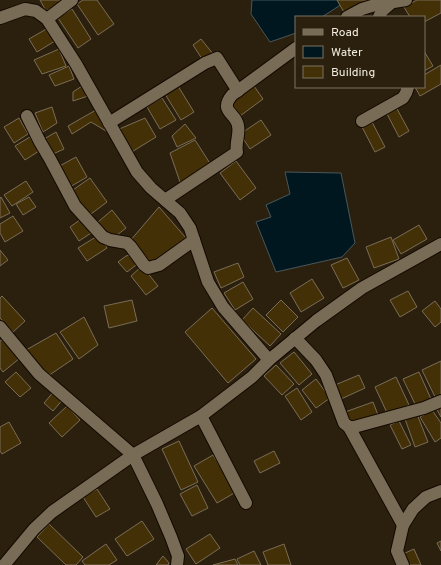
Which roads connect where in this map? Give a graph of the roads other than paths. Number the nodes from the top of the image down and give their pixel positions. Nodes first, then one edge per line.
1 (72, 0) edge
2 (406, 0) edge
3 (390, 3) junction
4 (349, 16) edge
5 (380, 16) edge
6 (0, 18) edge
7 (46, 19) junction
8 (295, 49) edge
9 (408, 88) edge
10 (238, 91) junction
11 (27, 116) dead end
12 (362, 120) dead end
13 (109, 124) junction
14 (166, 200) junction
15 (194, 240) junction
16 (441, 244) edge
17 (0, 327) edge
18 (295, 338) junction
19 (269, 360) junction
20 (441, 401) edge
21 (201, 416) junction
22 (349, 427) junction
23 (133, 455) junction
24 (441, 491) edge
25 (246, 503) dead end
26 (403, 525) junction
27 (4, 565) edge
28 (177, 565) edge
29 (403, 565) edge

1 - 7 street
2 - 3 street
3 - 4 street
3 - 5 street
6 - 7 street
7 - 13 street
8 - 10 street
9 - 12 street
10 - 13 street
10 - 14 street
11 - 15 street
13 - 14 street
14 - 15 street
15 - 19 street
16 - 18 street
17 - 23 street
18 - 19 street
18 - 22 street
19 - 21 street
20 - 22 street
21 - 23 street
21 - 25 street
22 - 26 street
23 - 27 street
23 - 28 street
24 - 26 street
26 - 29 street

